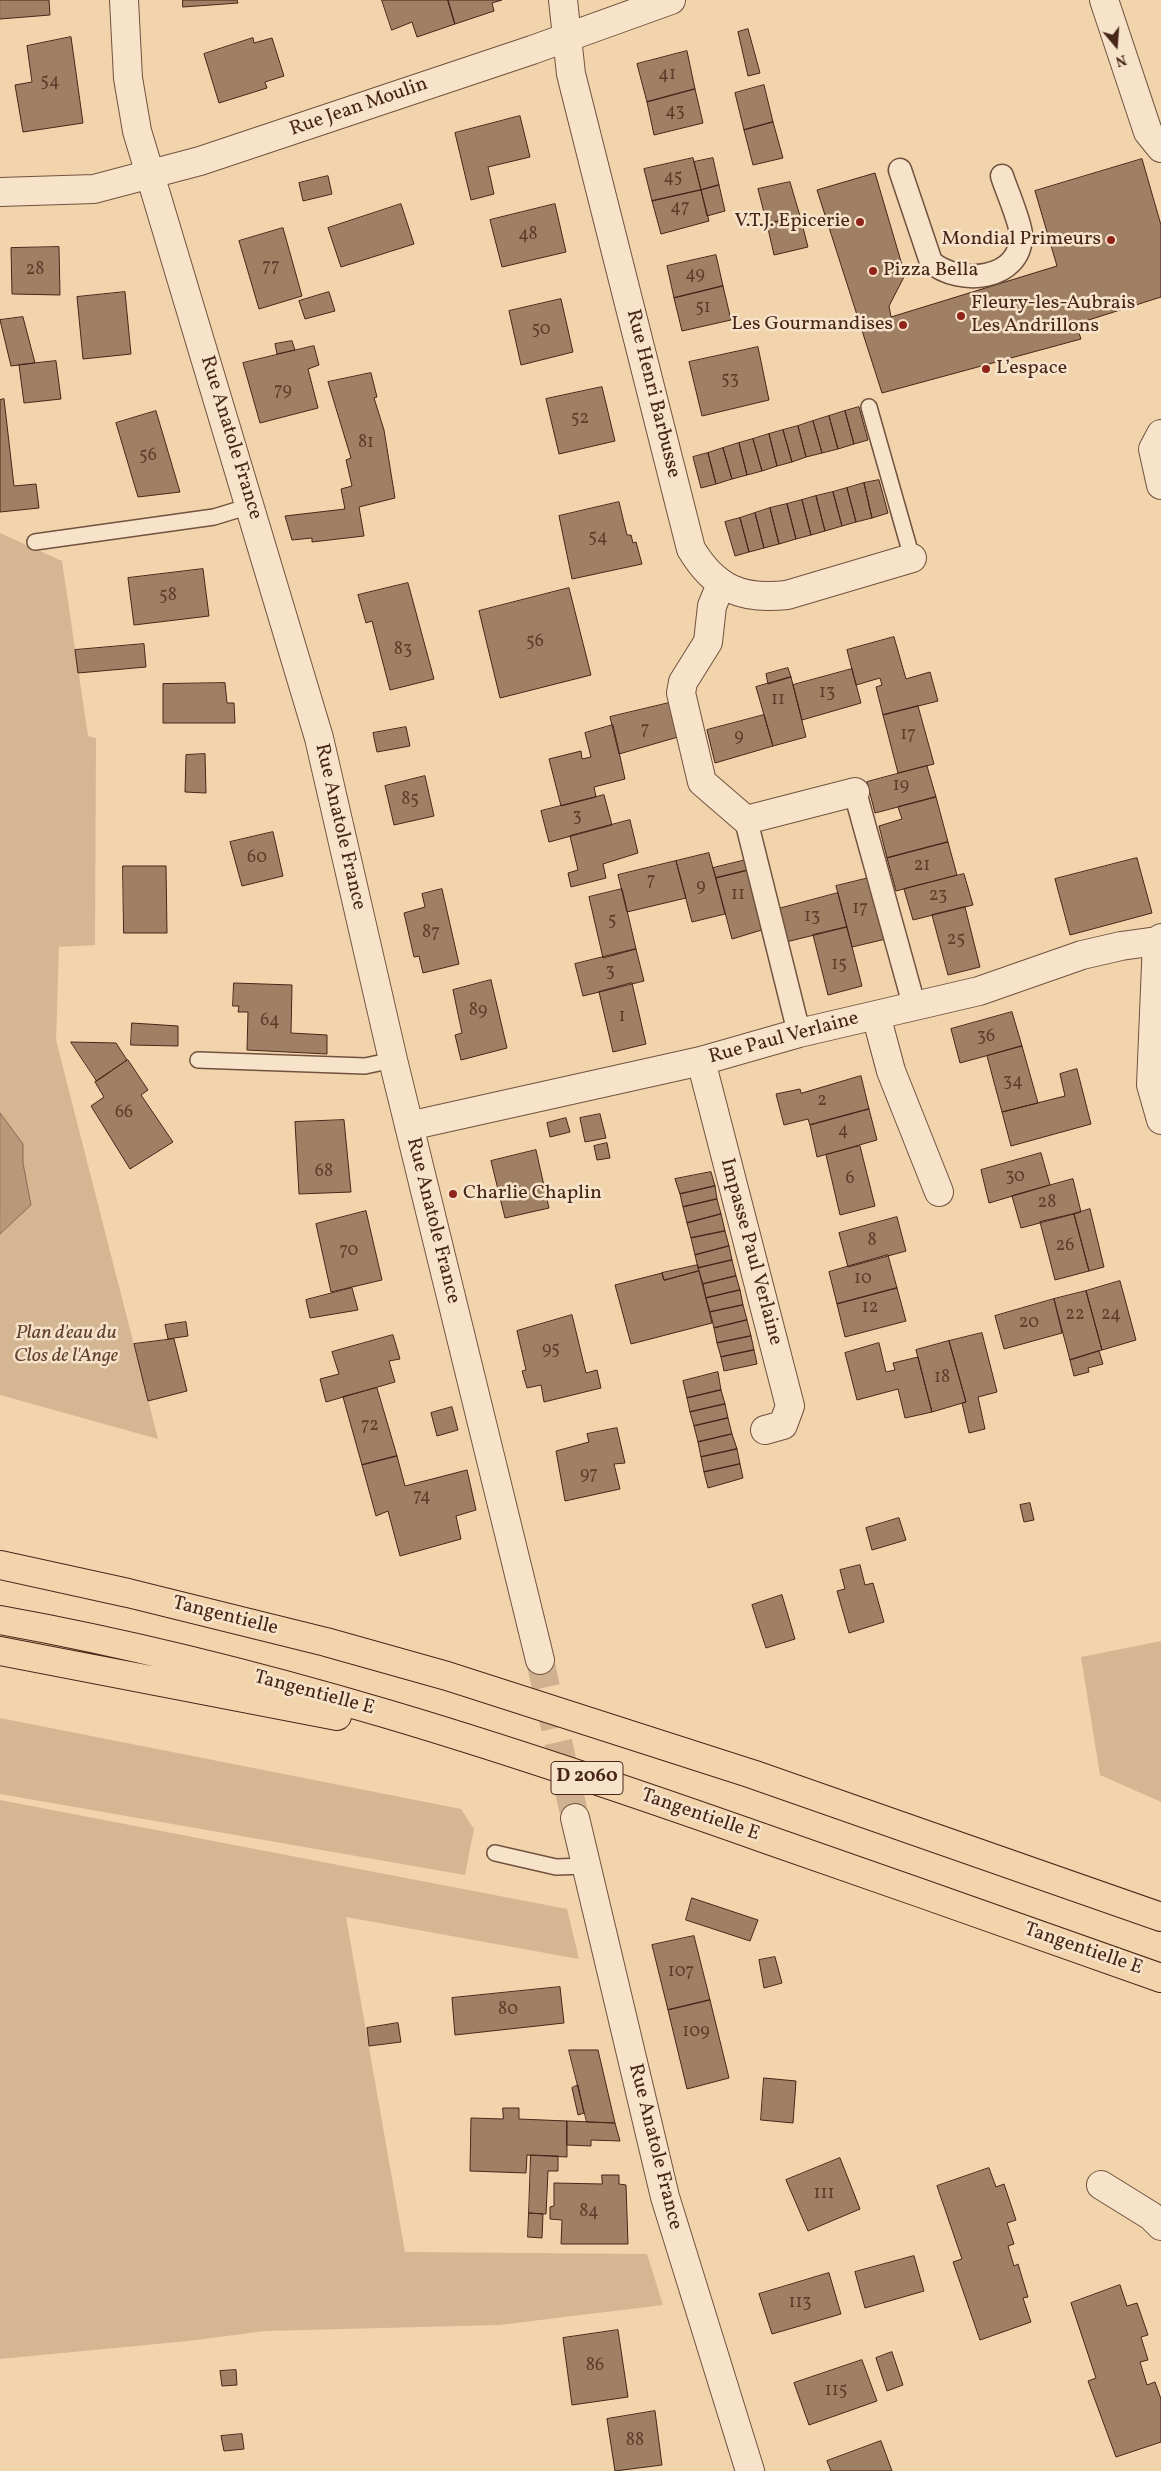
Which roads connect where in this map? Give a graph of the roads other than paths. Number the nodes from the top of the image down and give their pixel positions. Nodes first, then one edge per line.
1 (124, 0) edge
2 (563, 0) edge
3 (671, 0) edge
4 (1104, 0) edge
5 (568, 37) junction
6 (1154, 140) edge
7 (900, 170) dead end
8 (149, 176) junction
9 (1002, 176) dead end
10 (0, 192) edge
11 (869, 407) dead end
12 (1161, 434) edge
13 (1161, 485) edge
14 (250, 506) junction
15 (36, 542) dead end
16 (912, 558) joint
17 (721, 584) junction
18 (855, 792) joint
19 (746, 820) junction
20 (1159, 939) edge
21 (914, 1005) junction
22 (876, 1015) junction
23 (799, 1033) junction
24 (198, 1060) dead end
25 (393, 1060) junction
26 (701, 1061) junction
27 (1161, 1120) edge
28 (409, 1126) junction
29 (939, 1192) dead end
30 (765, 1430) dead end
31 (0, 1565) edge
32 (0, 1620) edge
33 (0, 1651) edge
34 (540, 1660) tunnel mouth
35 (488, 1745) junction
36 (575, 1818) tunnel mouth
37 (495, 1853) dead end
38 (586, 1866) junction
39 (1161, 1918) edge
40 (1161, 1978) edge
41 (1101, 2185) dead end
42 (1161, 2226) edge
43 (750, 2471) edge

1 - 8 street, Rue Anatole France
2 - 5 street, Rue Henri Barbusse
3 - 5 street, Rue Jean Moulin
4 - 6 street
5 - 8 street, Rue Jean Moulin
5 - 17 street, Rue Henri Barbusse
7 - 9 street
8 - 10 street, Rue Jean Moulin
8 - 14 street, Rue Anatole France
11 - 16 lane
12 - 13 street
14 - 15 lane
14 - 25 street, Rue Anatole France
16 - 17 street, Rue Henri Barbusse
17 - 19 street
18 - 19 street
18 - 21 street
19 - 23 street
20 - 21 street, Rue Paul Verlaine
20 - 27 street
21 - 22 street, Rue Paul Verlaine
22 - 23 street, Rue Paul Verlaine
22 - 29 street
23 - 26 street, Rue Paul Verlaine
24 - 25 lane
25 - 28 street, Rue Anatole France
26 - 28 street, Rue Paul Verlaine
26 - 30 street, Impasse Paul Verlaine
28 - 34 street, Rue Anatole France
31 - 39 main road, Tangentielle / D 2060
32 - 35 main road, Tangentielle E / D 2060
33 - 35 main road
35 - 40 main road, Tangentielle E / D 2060
36 - 38 street, Rue Anatole France
37 - 38 lane
38 - 43 street, Rue Anatole France
41 - 42 street

